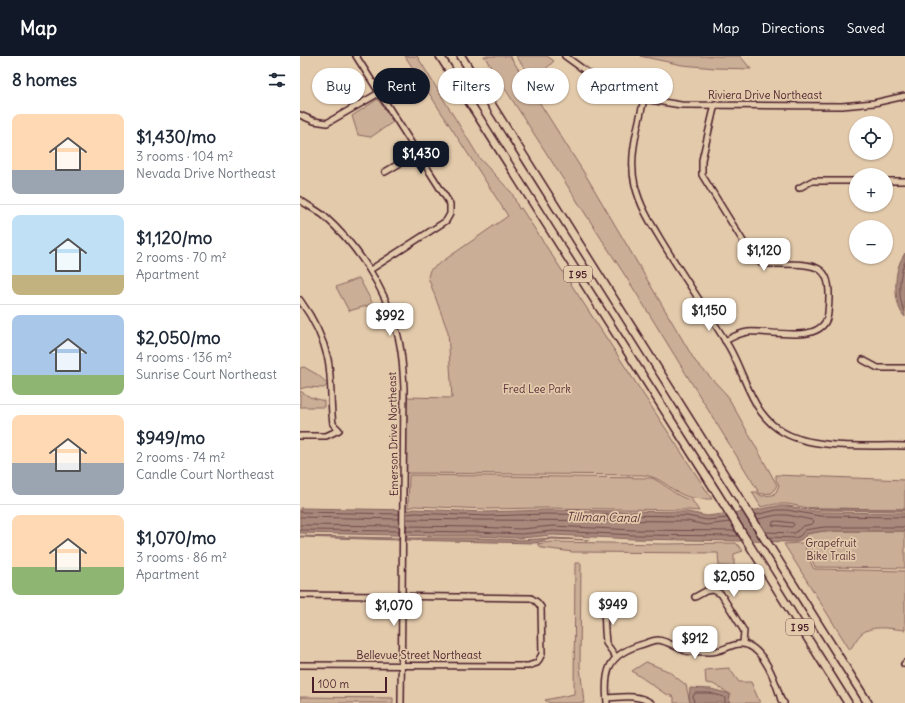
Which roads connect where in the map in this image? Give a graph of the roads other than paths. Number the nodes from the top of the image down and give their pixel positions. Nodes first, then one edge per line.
1 (356, 56) edge
2 (440, 56) edge
3 (461, 56) edge
4 (565, 56) edge
5 (582, 68) edge
6 (373, 85) edge
7 (373, 96) edge
8 (905, 96) edge
9 (385, 104) edge
10 (643, 104) edge
11 (673, 104) edge
12 (715, 104) junction
13 (300, 115) edge
14 (417, 153) junction
15 (385, 172) dead end
16 (849, 181) edge
17 (893, 181) edge
18 (905, 181) edge
19 (799, 188) dead end
20 (300, 200) edge
21 (370, 270) junction
22 (300, 300) edge
23 (725, 341) junction
24 (863, 360) dead end
25 (905, 368) edge
26 (300, 436) edge
27 (905, 446) edge
28 (300, 595) edge
29 (611, 595) dead end
30 (403, 596) junction
31 (695, 597) dead end
32 (744, 643) junction
33 (616, 657) junction
34 (300, 665) edge
35 (402, 665) junction
36 (607, 701) edge
37 (401, 703) edge
38 (651, 703) edge
39 (784, 703) edge
40 (848, 703) edge
41 (868, 703) edge

1 - 6 street
2 - 40 highway, I 95
3 - 41 highway, I 95
4 - 5 street, Riviera Drive Northeast
7 - 13 street
8 - 12 street, Riviera Drive Northeast
9 - 14 street
10 - 23 street
11 - 12 street, Riviera Drive Northeast
12 - 23 street
14 - 15 street
14 - 21 street
16 - 19 street
17 - 18 street
20 - 21 street, Emerson Drive Northeast
21 - 30 street, Emerson Drive Northeast
22 - 26 street
23 - 27 street
24 - 25 street
28 - 30 street
29 - 33 street
30 - 35 street, Emerson Drive Northeast
30 - 35 street, Bellevue Street Northeast
31 - 32 street
32 - 33 street
32 - 39 street
33 - 36 street
34 - 35 street, Bellevue Street Northeast
35 - 37 street, Emerson Drive Northeast
36 - 38 street

